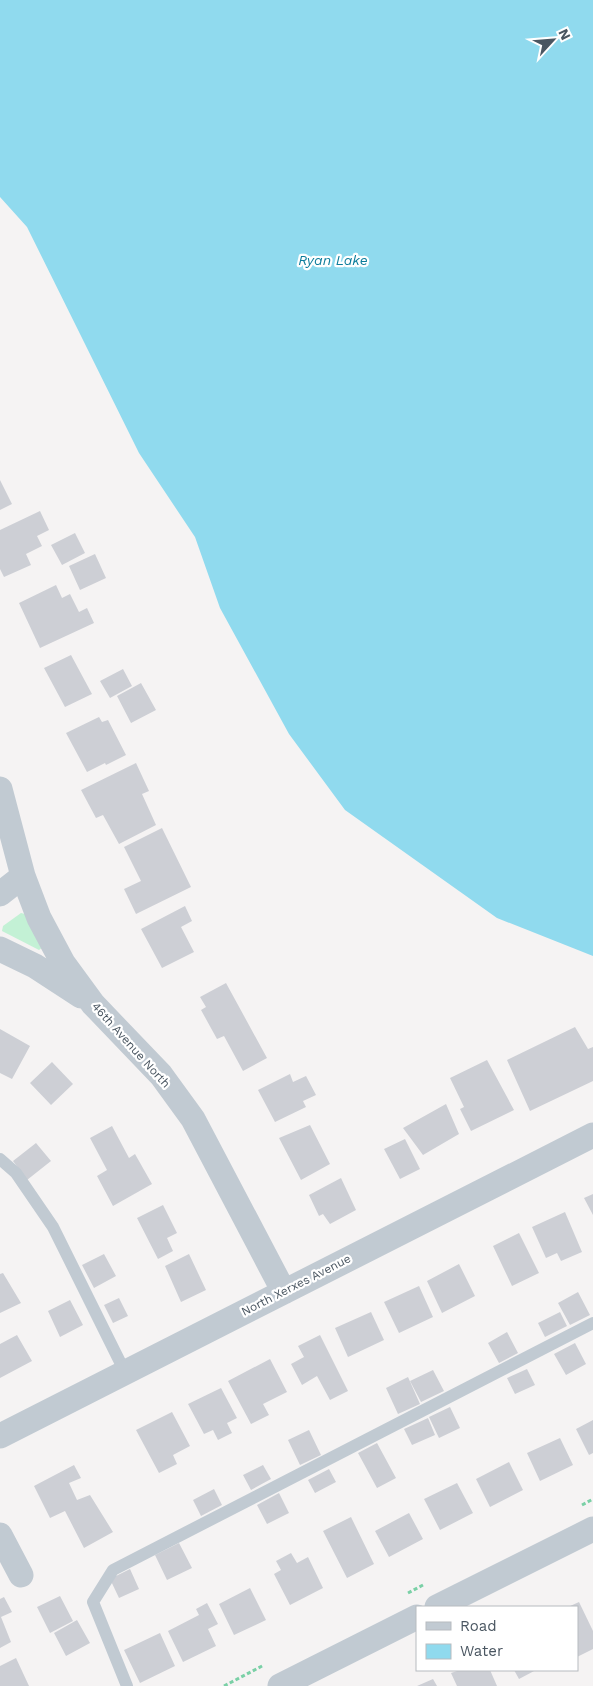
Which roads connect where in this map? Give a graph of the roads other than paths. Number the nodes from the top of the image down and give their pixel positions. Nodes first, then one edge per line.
1 (0, 789) edge
2 (23, 876) junction
3 (0, 894) edge
4 (0, 949) edge
5 (93, 1004) junction
6 (593, 1135) edge
7 (0, 1159) edge
8 (284, 1292) junction
9 (593, 1323) edge
10 (125, 1372) junction
11 (0, 1436) edge
12 (593, 1529) edge
13 (0, 1535) edge
14 (21, 1575) dead end
15 (439, 1606) edge
16 (416, 1618) edge
17 (127, 1686) edge
18 (280, 1686) edge

1 - 2 street, 46th Avenue North
2 - 3 street
2 - 5 street, 46th Avenue North
4 - 5 street
5 - 8 street, 46th Avenue North
6 - 8 street, North Xerxes Avenue
7 - 10 lane
8 - 10 street, North Xerxes Avenue
9 - 17 lane
10 - 11 street, North Xerxes Avenue
12 - 15 street
13 - 14 street
16 - 18 street

